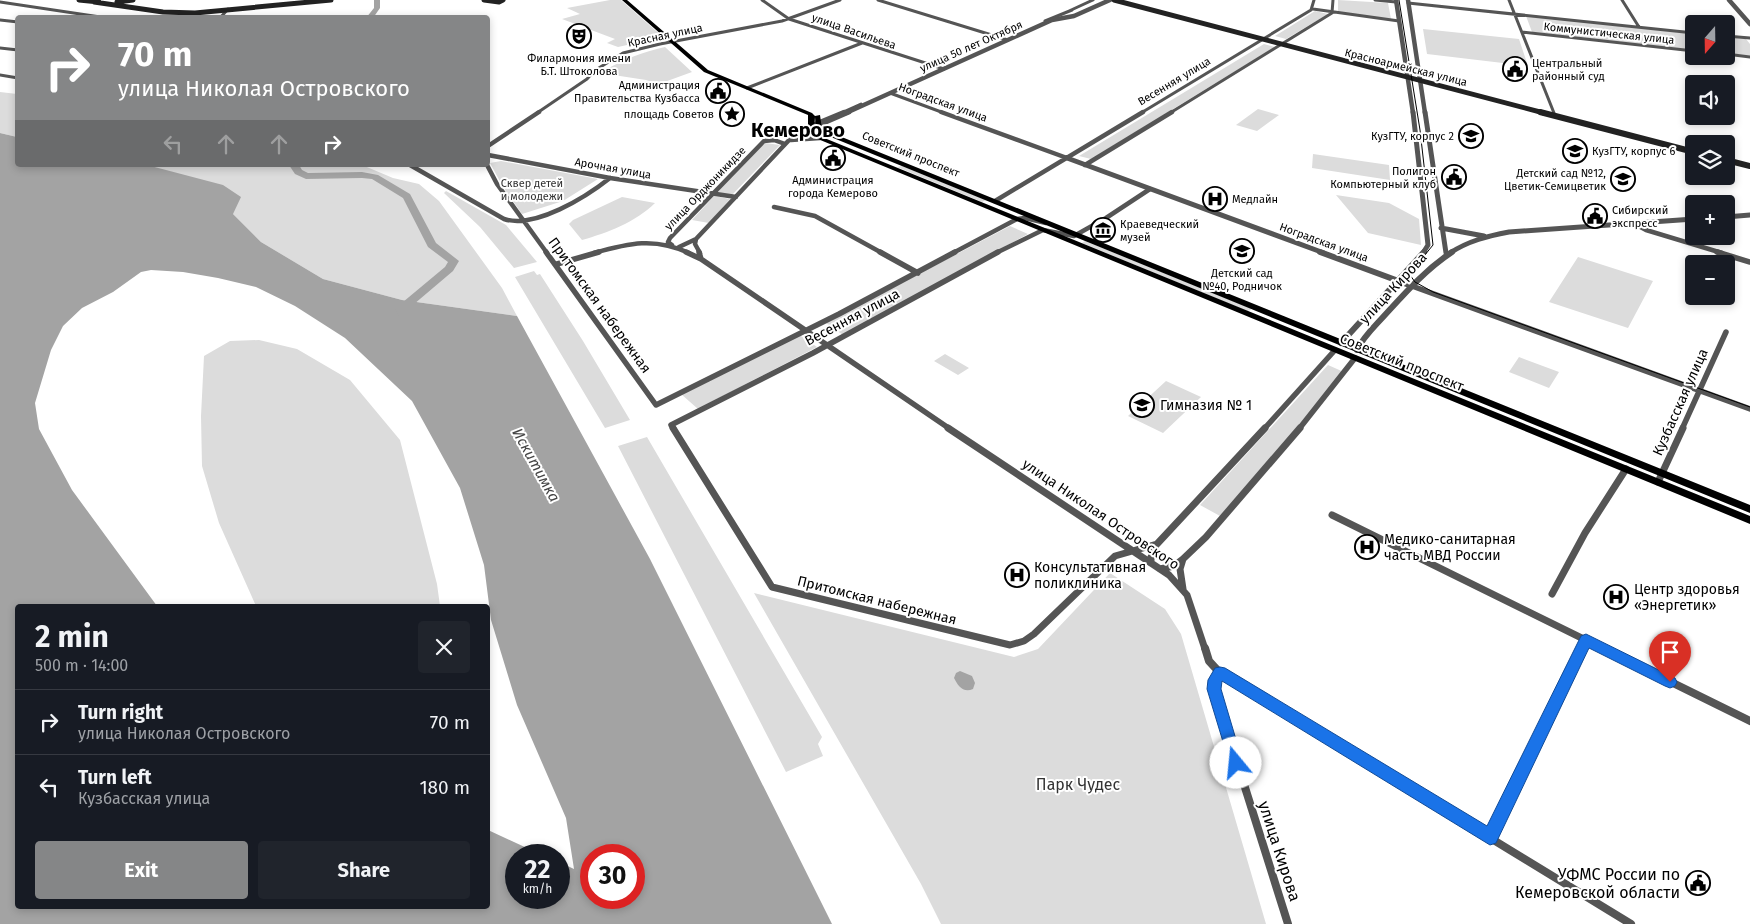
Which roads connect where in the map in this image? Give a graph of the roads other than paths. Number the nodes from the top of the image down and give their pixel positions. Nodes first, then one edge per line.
1 (79, 0) edge
2 (319, 0) edge
3 (331, 0) edge
4 (484, 0) edge
5 (624, 0) edge
6 (630, 0) edge
7 (762, 0) edge
8 (840, 0) edge
9 (878, 0) edge
10 (1093, 0) edge
11 (1112, 0) edge
12 (1123, 0) edge
13 (1314, 0) edge
14 (1333, 0) edge
15 (1375, 0) edge
16 (1509, 0) edge
17 (1622, 0) edge
18 (1729, 0) edge
19 (95, 1) edge
20 (500, 1) edge
21 (1396, 1) edge
22 (0, 2) edge
23 (128, 2) edge
24 (1408, 2) edge
25 (143, 3) dead end
26 (152, 9) junction
27 (1312, 9) junction
28 (227, 10) junction
29 (1072, 10) junction
30 (1332, 13) junction
31 (1514, 14) junction
32 (89, 15) edge
33 (223, 15) edge
34 (1074, 16) junction
35 (789, 19) junction
36 (0, 20) edge
37 (1399, 21) junction
38 (15, 22) edge
39 (1750, 24) edge
40 (1639, 27) junction
41 (1685, 31) edge
42 (1522, 32) junction
43 (1735, 37) edge
44 (1750, 38) edge
45 (1007, 39) junction
46 (1265, 39) junction
47 (674, 41) junction
48 (862, 43) junction
49 (1283, 44) junction
50 (0, 48) edge
51 (15, 50) edge
52 (1685, 50) edge
53 (1735, 55) edge
54 (1750, 57) edge
55 (942, 69) junction
56 (0, 75) edge
57 (1407, 76) junction
58 (15, 78) edge
59 (1420, 80) junction
60 (750, 88) junction
61 (890, 94) junction
62 (1554, 113) junction
63 (816, 125) junction
64 (820, 138) junction
65 (786, 142) junction
66 (490, 145) edge
67 (1685, 148) edge
68 (1685, 148) edge
69 (490, 155) edge
70 (884, 156) junction
71 (1067, 158) junction
72 (876, 161) junction
73 (1735, 161) edge
74 (906, 165) junction
75 (1085, 165) junction
76 (1750, 165) edge
77 (413, 167) edge
78 (488, 167) edge
79 (896, 170) junction
80 (610, 178) junction
81 (1150, 189) junction
82 (714, 193) junction
83 (736, 197) junction
84 (995, 201) junction
85 (774, 207) dead end
86 (1750, 215) edge
87 (1735, 216) edge
88 (1017, 219) junction
89 (524, 220) junction
90 (1685, 220) edge
91 (1633, 223) junction
92 (1620, 224) junction
93 (1045, 226) junction
94 (1441, 228) junction
95 (1646, 230) junction
96 (1078, 235) junction
97 (1484, 236) junction
98 (696, 239) junction
99 (672, 245) junction
100 (679, 247) junction
101 (1446, 253) junction
102 (701, 259) junction
103 (1750, 262) edge
104 (557, 264) junction
105 (918, 273) junction
106 (1398, 279) junction
107 (1412, 286) junction
108 (1249, 310) junction
109 (806, 331) junction
110 (1726, 332) dead end
111 (827, 346) junction
112 (1338, 346) junction
113 (1356, 354) junction
114 (1700, 391) junction
115 (656, 405) joint
116 (1750, 409) edge
117 (671, 425) joint
118 (1626, 469) junction
119 (1660, 478) junction
120 (1750, 509) edge
121 (1332, 515) dead end
122 (1750, 520) edge
123 (1156, 544) junction
124 (1130, 550) junction
125 (1183, 559) junction
126 (1151, 564) junction
127 (1160, 569) junction
128 (1183, 589) junction
129 (1552, 594) dead end
130 (1586, 640) junction
131 (1220, 673) junction
132 (1750, 721) edge
133 (1490, 837) junction
134 (1288, 924) edge
135 (1631, 924) edge

1 - 19 main road
2 - 28 main road
3 - 28 main road
4 - 20 main road
5 - 47 main road, Советский проспект
6 - 47 main road, Советский проспект
7 - 35 street, улица Васильева
8 - 35 street, Красная улица
9 - 45 street
10 - 29 street, улица 50 лет Октября
11 - 34 street, улица 50 лет Октября
11 - 46 main road, Красноармейская улица
12 - 46 main road, Красноармейская улица
13 - 27 street
14 - 30 street
15 - 21 street
16 - 31 street
17 - 40 street
18 - 39 street
19 - 23 main road
19 - 23 main road
21 - 37 street
22 - 32 street
23 - 26 main road
23 - 28 main road
24 - 31 street, Коммунистическая улица
24 - 59 street
25 - 26 main road
26 - 28 main road
27 - 30 street
27 - 46 street, Весенняя улица
28 - 33 street
29 - 34 street
29 - 45 street, улица 50 лет Октября
30 - 37 street
30 - 49 street, Весенняя улица
31 - 40 street, Коммунистическая улица
31 - 42 street
34 - 45 street, улица 50 лет Октября
35 - 47 street, Красная улица
35 - 48 street, улица Васильева
36 - 38 street
37 - 57 street
40 - 41 street, Коммунистическая улица
42 - 52 street, Коммунистическая улица
42 - 62 street
43 - 44 street
45 - 55 street, улица 50 лет Октября
46 - 49 main road, Красноармейская улица
46 - 71 street, Весенняя улица
47 - 60 main road, Советский проспект
47 - 66 street, Красная улица
48 - 55 street, улица Васильева
48 - 60 street
49 - 57 main road, Красноармейская улица
49 - 75 street, Весенняя улица
50 - 51 street
53 - 54 street
55 - 61 street, улица 50 лет Октября
55 - 63 street, улица 50 лет Октября
56 - 58 street
57 - 59 main road, Красноармейская улица
57 - 106 street
59 - 62 main road, Красноармейская улица
59 - 67 main road, Красноармейская улица
59 - 94 street
60 - 63 main road, Советский проспект
61 - 63 street, улица 50 лет Октября
61 - 71 street, Ноградская улица
62 - 68 main road, Красноармейская улица
63 - 64 main road, Советский проспект
63 - 65 street
63 - 70 main road, Советский проспект
64 - 65 street
64 - 72 main road, Советский проспект
65 - 82 street, улица Орджоникидзе
65 - 83 street
69 - 80 street, Арочная улица
70 - 72 main road
70 - 74 main road, Советский проспект
71 - 75 street, Ноградская улица
71 - 84 street, Весенняя улица
72 - 79 main road, Советский проспект
73 - 76 main road
74 - 79 main road
74 - 84 main road, Советский проспект
75 - 81 street, Ноградская улица
77 - 89 street
78 - 89 street, Притомская набережная
79 - 88 main road, Советский проспект
80 - 82 street, Арочная улица
80 - 89 street
81 - 96 street
81 - 106 street, Ноградская улица
82 - 83 street, Арочная улица
82 - 99 street, улица Орджоникидзе
83 - 98 street
84 - 93 main road, Советский проспект
85 - 105 street
86 - 87 street
88 - 93 main road, Советский проспект
88 - 105 street, Весенняя улица
89 - 104 street, Притомская набережная
90 - 91 street, улица Кирова
91 - 92 street, улица Кирова
91 - 95 street
92 - 95 street
92 - 97 street, улица Кирова
93 - 96 main road, Советский проспект
93 - 108 main road, Советский проспект
93 - 111 street, Весенняя улица
94 - 97 street
94 - 101 street
95 - 103 street
96 - 108 main road, Советский проспект
97 - 101 street, улица Кирова
98 - 100 street
98 - 102 street
99 - 100 street, улица Орджоникидзе
99 - 104 street
100 - 102 street, улица Орджоникидзе
101 - 107 street, улица Кирова
102 - 109 street, улица Николая Островского
104 - 115 street, Притомская набережная
105 - 109 street, Весенняя улица
106 - 107 street, Ноградская улица
106 - 112 street
107 - 113 street, улица Кирова
107 - 114 street, Ноградская улица
108 - 112 main road, Советский проспект
109 - 111 street, улица Николая Островского
109 - 115 street, Весенняя улица
110 - 114 street, Кузбасская улица
111 - 117 street, Весенняя улица
111 - 124 street, улица Николая Островского
112 - 113 main road, Советский проспект
112 - 123 street
113 - 118 main road, Советский проспект
113 - 119 main road, Советский проспект
113 - 125 street, улица Кирова
114 - 116 street, Ноградская улица
114 - 119 street, Кузбасская улица
117 - 124 street, Притомская набережная
118 - 119 main road, Советский проспект
118 - 129 street
119 - 120 main road, Советский проспект
119 - 122 main road, Советский проспект
121 - 130 street
123 - 124 street
123 - 126 street
124 - 126 street, улица Николая Островского
125 - 127 street, улица Кирова
125 - 128 street
126 - 127 street, улица Николая Островского
127 - 128 street, улица Николая Островского
128 - 131 street, улица Николая Островского
130 - 132 street
130 - 133 street
131 - 133 street, улица Николая Островского
131 - 134 street, улица Кирова
133 - 135 street, улица Николая Островского

